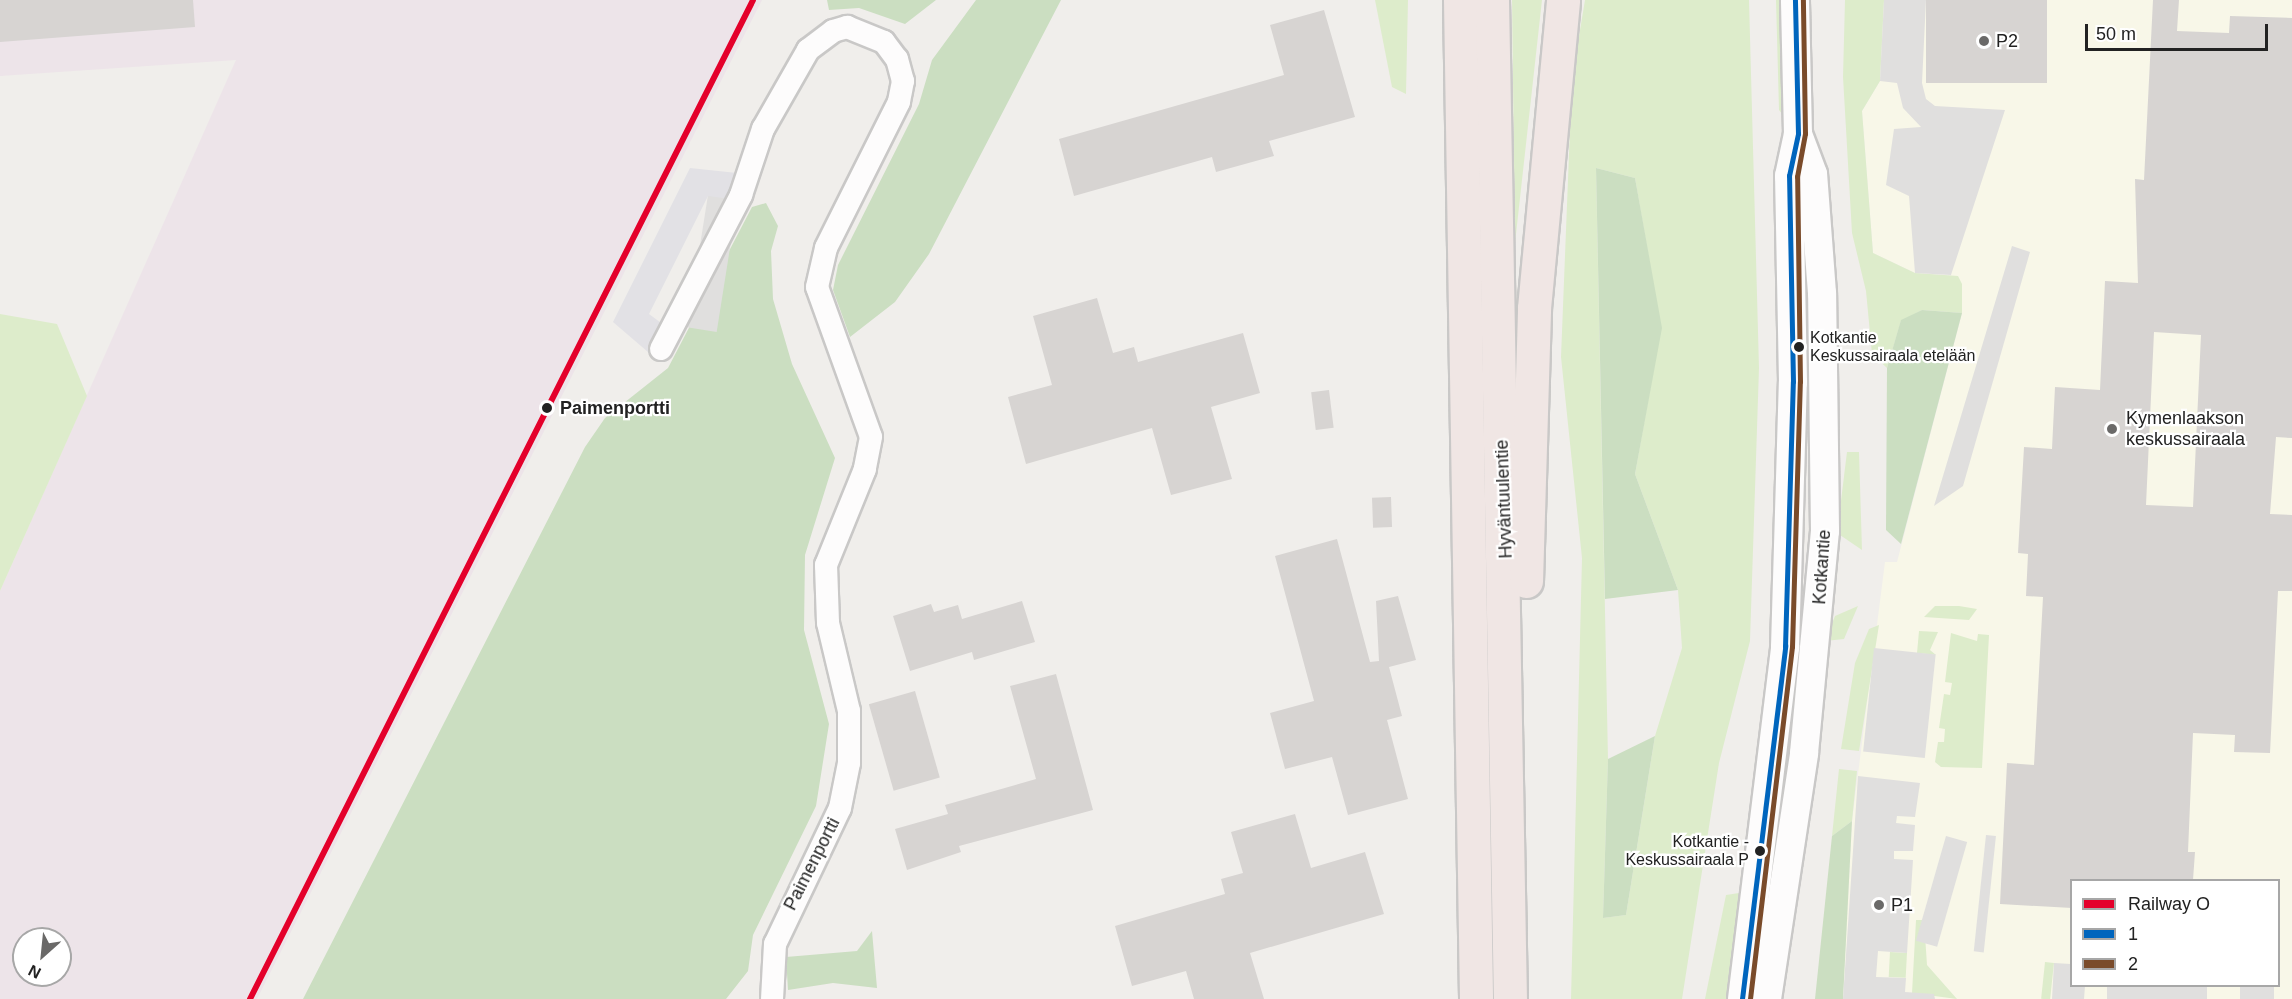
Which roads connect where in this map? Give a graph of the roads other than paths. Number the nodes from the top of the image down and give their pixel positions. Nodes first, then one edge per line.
1 (1492, 0) edge
2 (1563, 0) edge
3 (1795, 0) edge
4 (1459, 7) edge
5 (1798, 134) junction
6 (662, 349) dead end
7 (1510, 792) junction
8 (772, 999) edge
9 (1476, 999) edge
10 (1510, 999) edge
11 (1743, 999) edge
12 (1767, 999) edge

1 - 7 highway, Hyväntuulentie
2 - 7 highway
3 - 5 street, Kotkantie
4 - 9 highway, Hyväntuulentie
5 - 11 street, Kotkantie
5 - 12 street, Kotkantie
6 - 8 street, Paimenportti
7 - 10 highway, Hyväntuulentie

